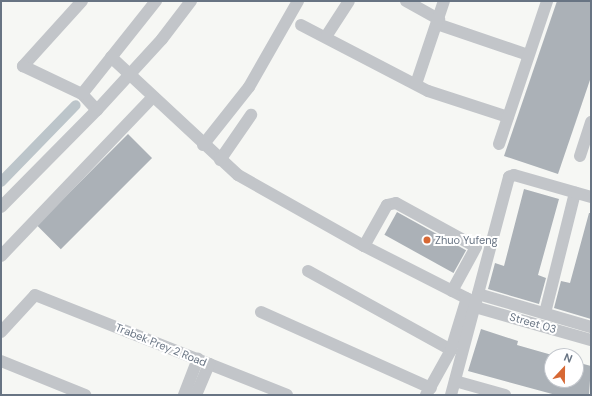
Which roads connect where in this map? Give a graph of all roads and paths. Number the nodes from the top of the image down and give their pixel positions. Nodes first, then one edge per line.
1 (82, 1) edge
2 (156, 1) edge
3 (191, 1) edge
4 (298, 1) edge
5 (349, 1) edge
6 (406, 1) edge
7 (444, 1) edge
8 (547, 1) edge
9 (438, 22) junction
10 (301, 24) dead end
11 (327, 35) junction
12 (528, 55) junction
13 (111, 57) junction
14 (129, 74) junction
15 (416, 84) junction
16 (82, 94) junction
17 (153, 97) junction
18 (97, 110) junction
19 (251, 115) dead end
20 (508, 117) junction
21 (591, 122) edge
22 (499, 144) dead end
23 (203, 145) junction
24 (580, 156) dead end
25 (220, 160) junction
26 (574, 193) junction
27 (591, 197) edge
28 (1, 207) edge
29 (364, 246) junction
30 (1, 256) edge
31 (308, 271) dead end
32 (452, 291) junction
33 (474, 300) junction
34 (261, 312) dead end
35 (545, 313) junction
36 (591, 327) edge
37 (1, 332) edge
38 (591, 340) edge
39 (451, 350) junction
40 (1, 361) edge
41 (203, 361) junction
42 (455, 381) junction
43 (428, 392) edge
44 (85, 395) edge
45 (184, 395) edge
46 (196, 395) edge
47 (287, 395) edge
48 (451, 395) edge
49 (505, 395) edge

1 - 16 street
2 - 13 street
3 - 14 street
4 - 23 street
5 - 11 street
6 - 9 street
7 - 9 street
8 - 12 street
9 - 12 street
9 - 15 street
10 - 11 street
11 - 15 street
12 - 20 street
13 - 14 street
13 - 16 street
14 - 17 street
14 - 18 street
15 - 20 street
16 - 18 street
17 - 23 street
17 - 30 street
18 - 28 street
19 - 25 street
20 - 22 street
21 - 24 street
23 - 25 street
25 - 29 street
26 - 27 street
26 - 33 street
26 - 35 street
29 - 32 street
29 - 32 street
31 - 39 street
32 - 33 street
33 - 35 street, Street 03
33 - 38 street, Street 03
33 - 39 street
33 - 42 street
34 - 43 street
35 - 36 street, Street 03
37 - 41 street, Trabek Prey 2 Road
39 - 43 street
40 - 44 street
41 - 45 street
41 - 46 street
41 - 47 street, Trabek Prey 2 Road
42 - 48 street
42 - 49 street

